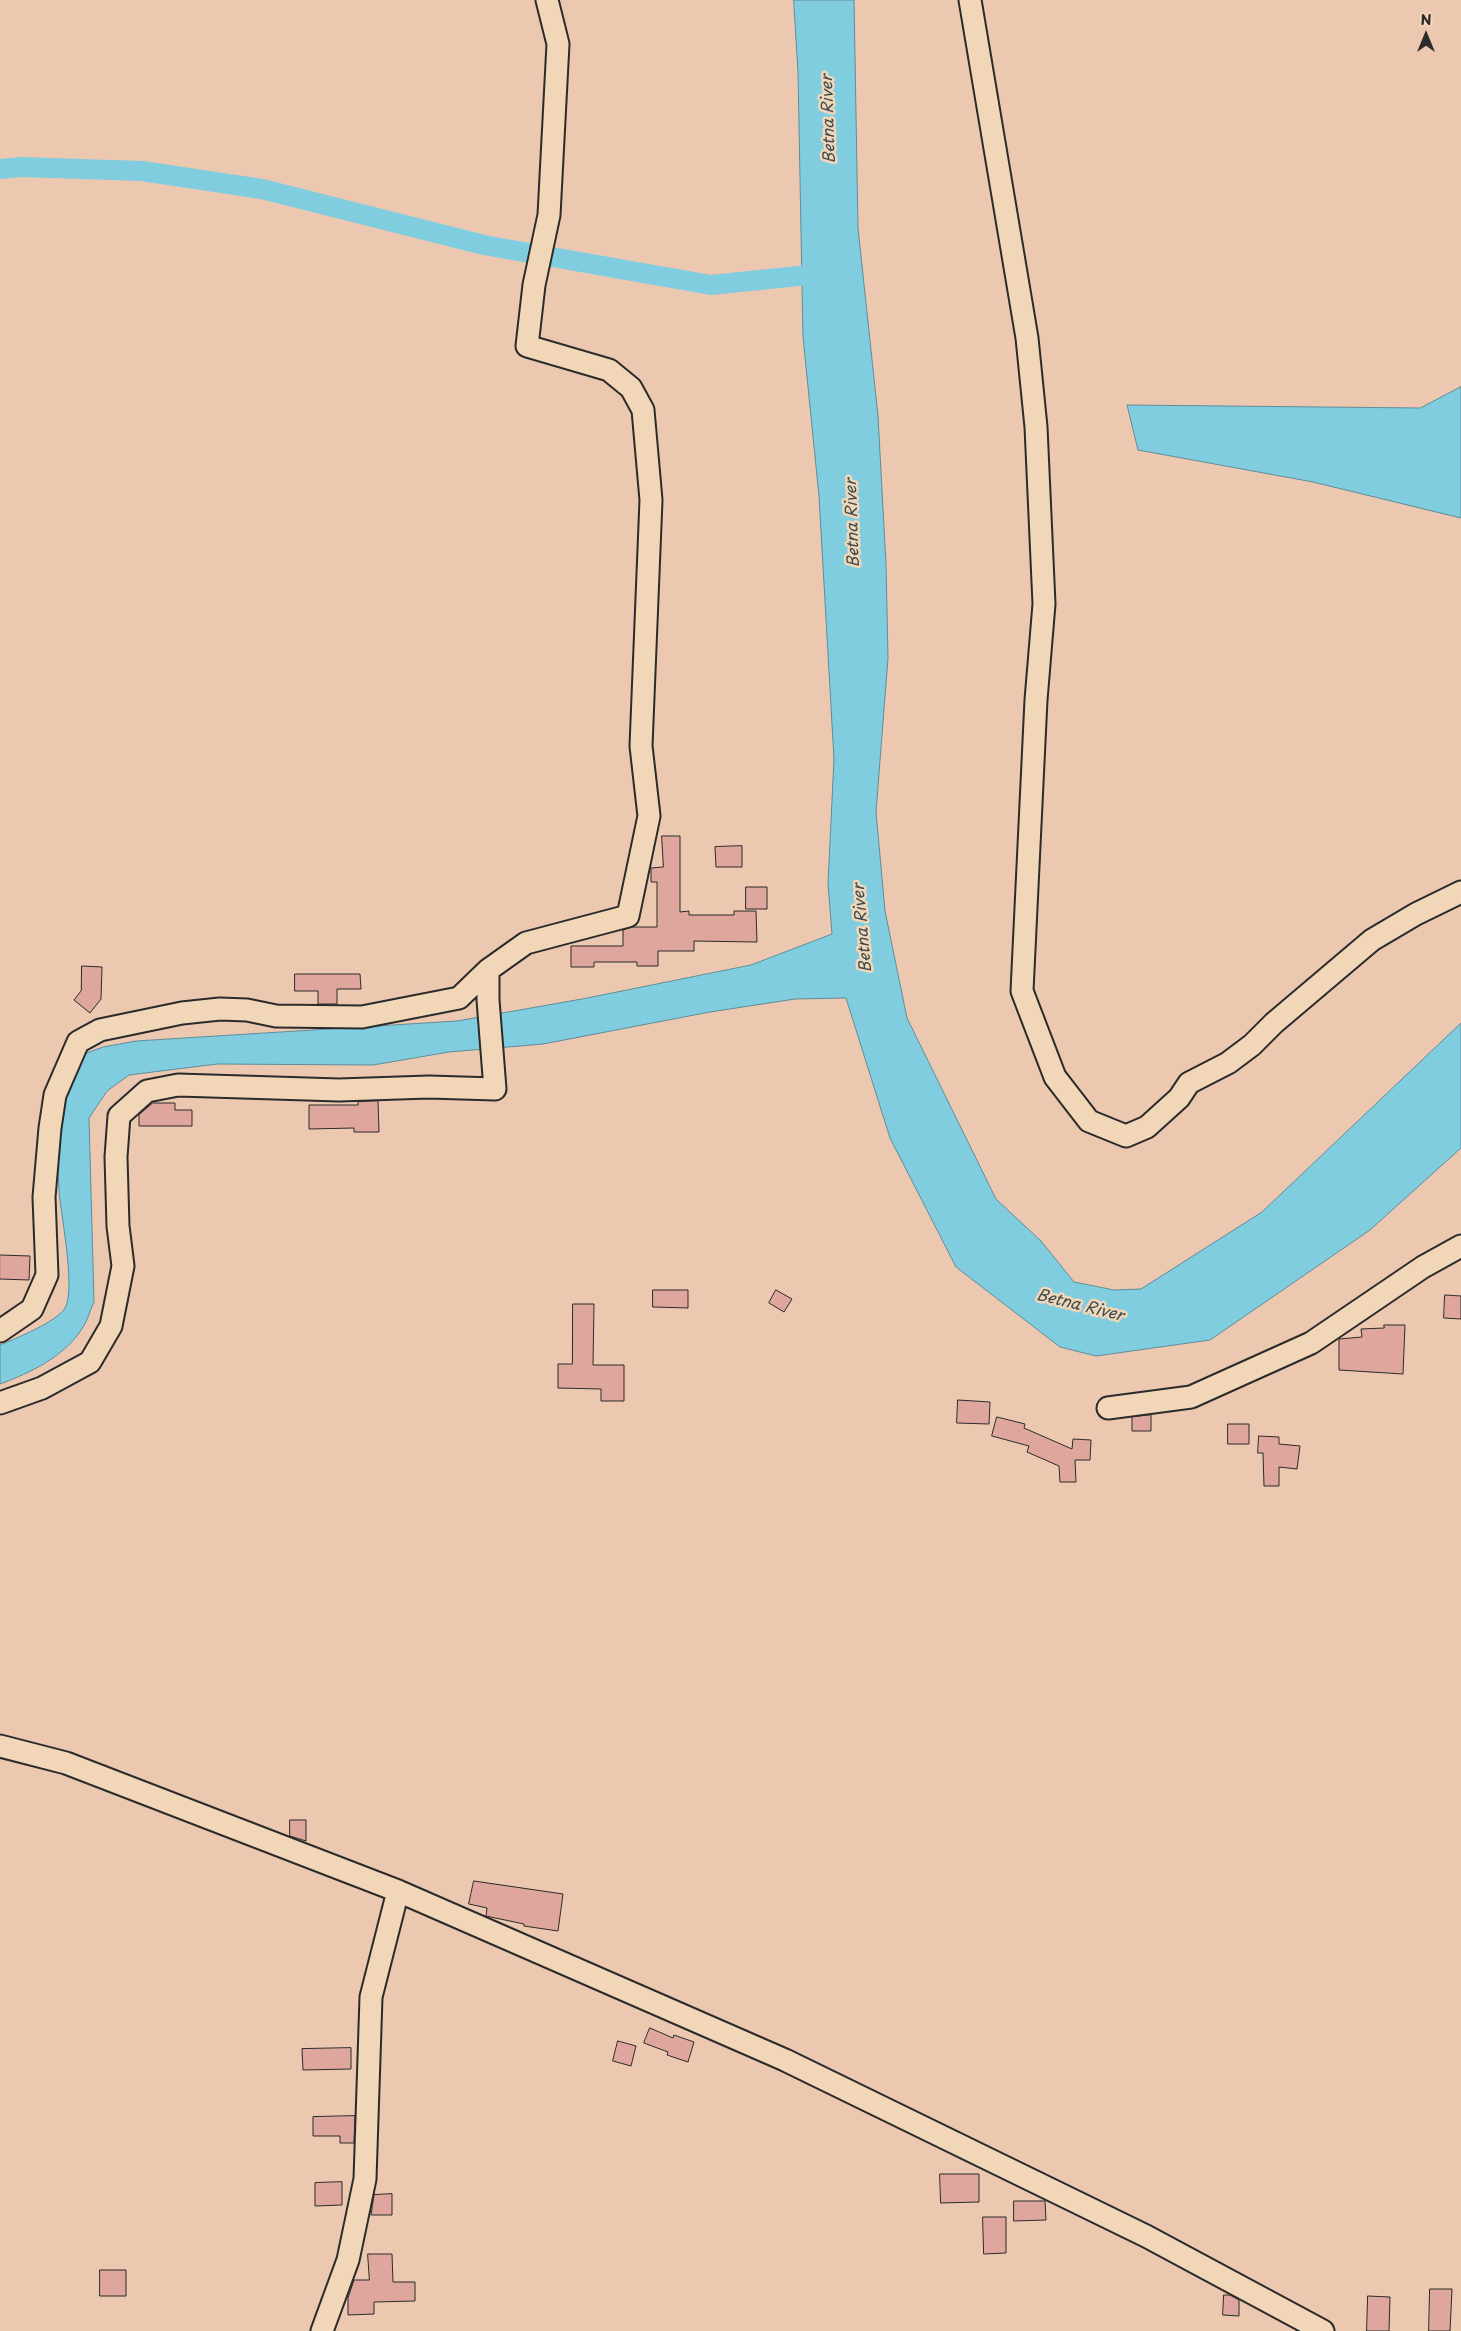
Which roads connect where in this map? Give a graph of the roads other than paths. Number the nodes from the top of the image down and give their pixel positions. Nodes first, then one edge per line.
1 (548, 0) edge
2 (970, 0) edge
3 (1461, 892) edge
4 (488, 970) junction
5 (1461, 1246) edge
6 (0, 1331) edge
7 (0, 1403) edge
8 (1108, 1408) dead end
9 (0, 1746) edge
10 (398, 1891) junction
11 (322, 2331) edge
12 (1323, 2331) edge

1 - 4 street
2 - 3 street
4 - 6 street
4 - 7 street
5 - 8 street
9 - 10 street
10 - 11 street
10 - 12 street

